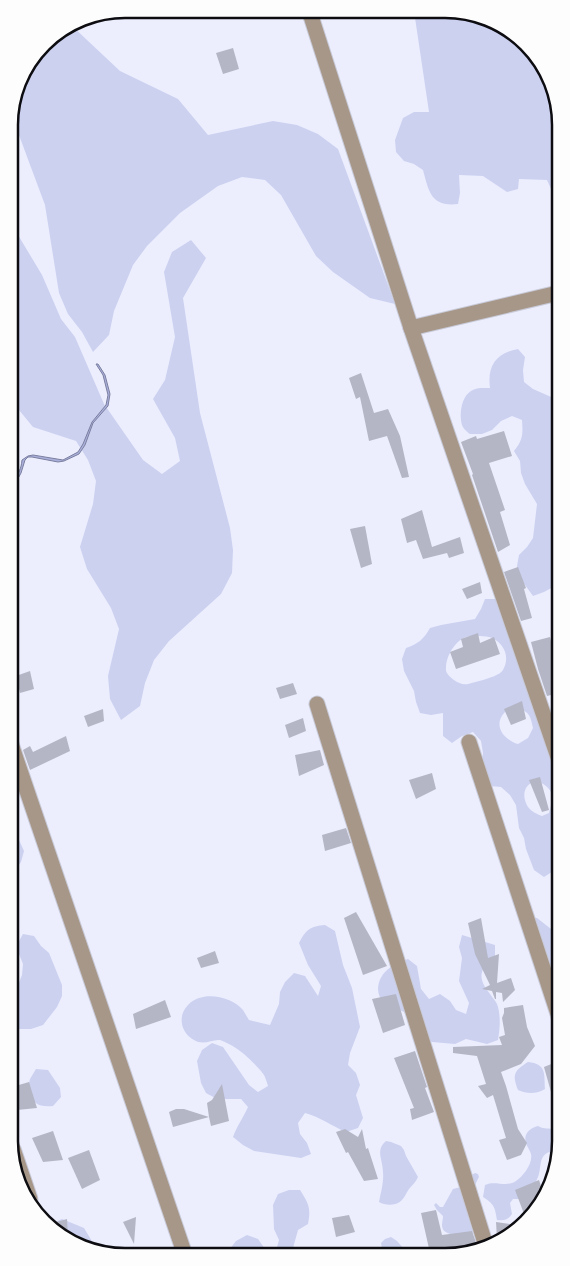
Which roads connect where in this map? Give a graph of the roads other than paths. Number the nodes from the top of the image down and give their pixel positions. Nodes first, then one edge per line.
1 (312, 18) edge
2 (552, 294) edge
3 (411, 328) junction
4 (316, 704) dead end
5 (552, 740) edge
6 (469, 742) dead end
7 (18, 765) edge
8 (552, 998) edge
9 (484, 1241) edge
10 (183, 1248) edge

1 - 3 street
2 - 3 street
3 - 5 street
4 - 9 street
6 - 8 street
7 - 10 street

